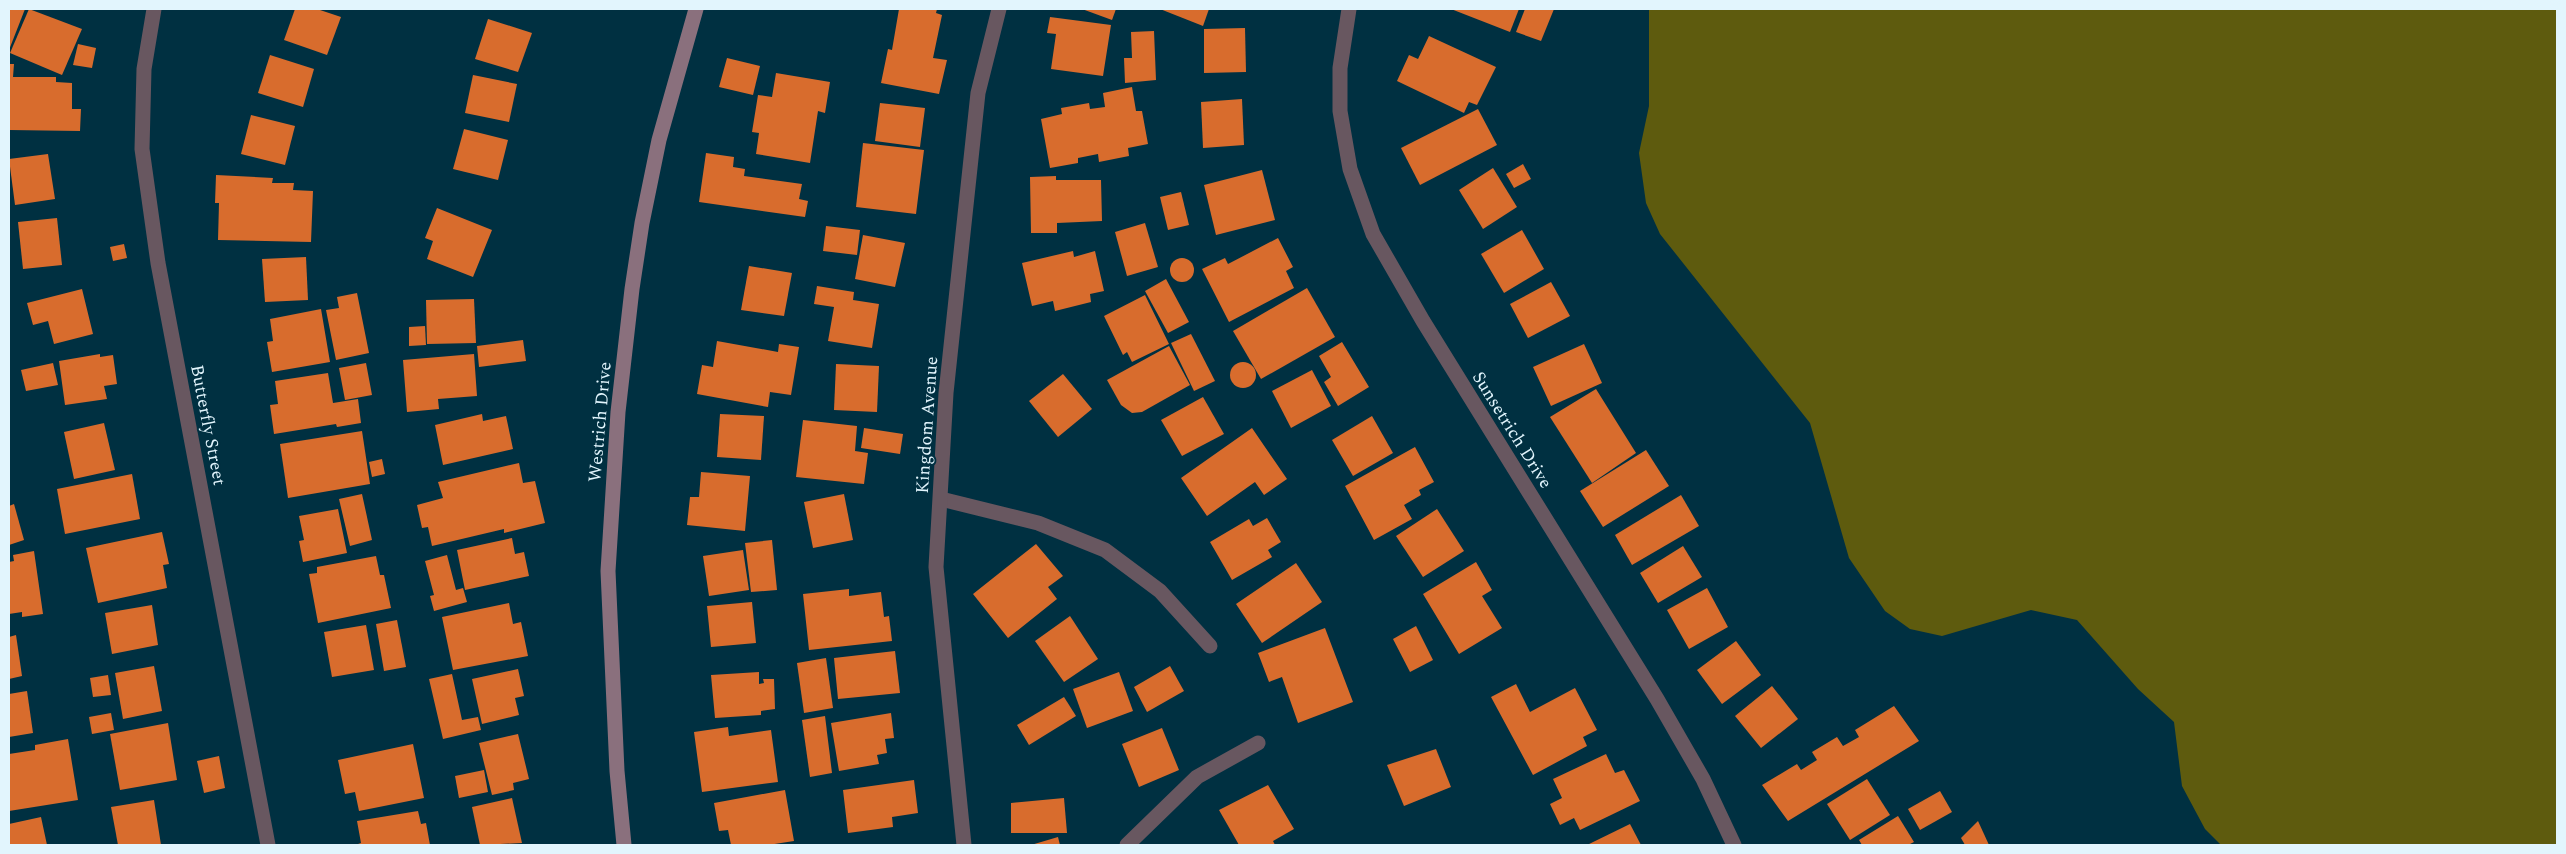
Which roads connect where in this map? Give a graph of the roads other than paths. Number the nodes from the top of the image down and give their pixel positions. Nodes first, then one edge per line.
1 (154, 9) edge
2 (696, 9) edge
3 (999, 9) edge
4 (1349, 9) edge
5 (941, 499) junction
6 (1210, 646) dead end
7 (1258, 743) dead end
8 (268, 845) edge
9 (624, 845) edge
10 (964, 845) edge
11 (1127, 845) edge
12 (1734, 845) edge

1 - 8 street, Butterfly Street
2 - 9 street, Westrich Drive
3 - 5 street, Kingdom Avenue
4 - 12 street, Sunsetrich Drive
5 - 6 street
5 - 10 street, Kingdom Avenue
7 - 11 street

